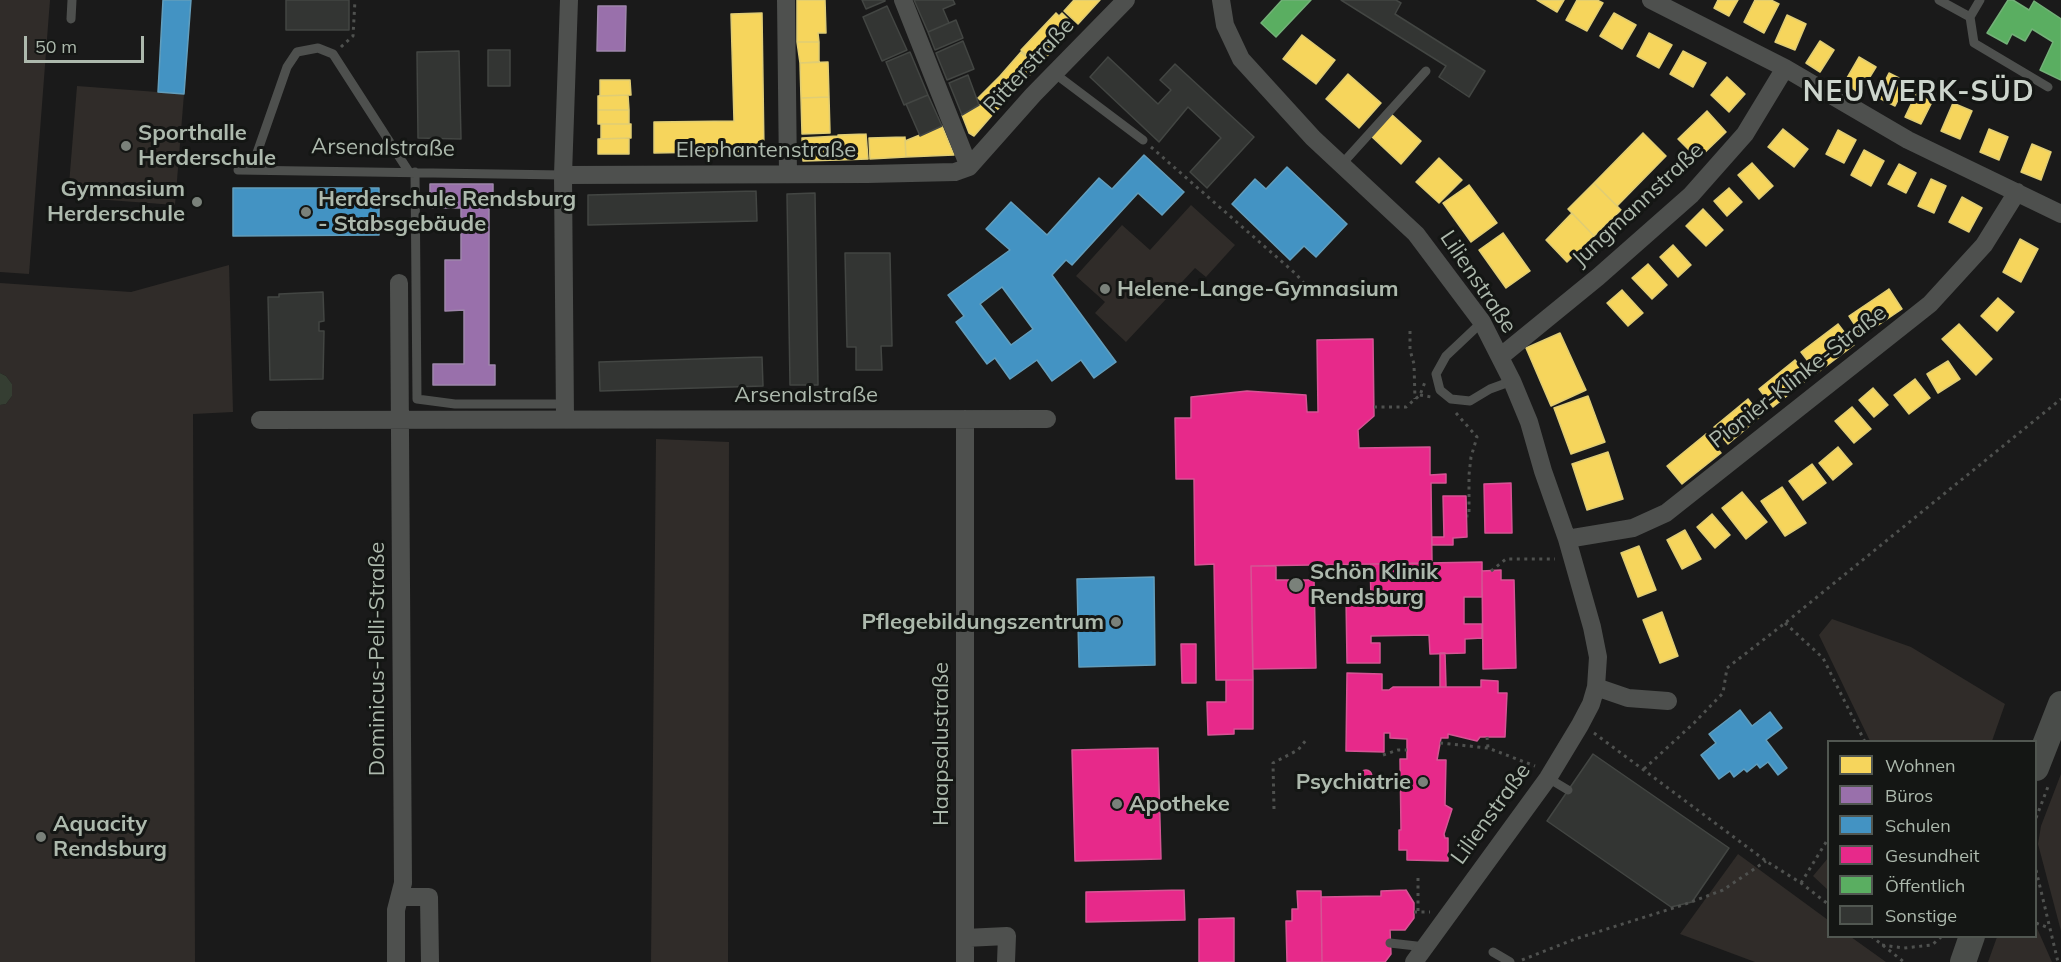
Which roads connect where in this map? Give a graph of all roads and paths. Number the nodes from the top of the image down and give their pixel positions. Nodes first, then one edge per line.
1 (72, 0) edge
2 (355, 0) edge
3 (568, 0) edge
4 (786, 0) edge
5 (903, 0) edge
6 (1126, 0) edge
7 (1221, 0) edge
8 (1651, 0) edge
9 (1939, 0) edge
10 (1980, 0) edge
11 (1970, 17) junction
12 (71, 19) dead end
13 (333, 54) junction
14 (1785, 68) junction
15 (1426, 71) dead end
16 (1054, 74) junction
17 (2048, 87) dead end
18 (1143, 140) joint
19 (1341, 165) junction
20 (969, 167) junction
21 (238, 170) dead end
22 (251, 170) junction
23 (412, 172) junction
24 (788, 174) junction
25 (563, 175) junction
26 (2017, 192) junction
27 (2061, 214) edge
28 (399, 283) dead end
29 (1308, 288) dead end
30 (1482, 322) junction
31 (1410, 331) dead end
32 (1500, 357) junction
33 (1512, 381) junction
34 (1420, 395) dead end
35 (1415, 399) dead end
36 (2061, 399) edge
37 (1438, 401) dead end
38 (1453, 410) dead end
39 (565, 411) junction
40 (965, 419) junction
41 (1047, 419) dead end
42 (260, 420) dead end
43 (400, 420) junction
44 (1467, 516) dead end
45 (1567, 539) junction
46 (1572, 559) junction
47 (1491, 571) dead end
48 (1785, 623) junction
49 (1596, 687) junction
50 (1668, 701) dead end
51 (2061, 704) edge
52 (1580, 725) junction
53 (1487, 737) dead end
54 (1307, 739) dead end
55 (1864, 740) edge
56 (1440, 743) dead end
57 (1488, 748) junction
58 (1407, 750) dead end
59 (1383, 755) dead end
60 (2037, 765) edge
61 (1644, 769) junction
62 (1549, 775) junction
63 (1568, 790) dead end
64 (1274, 809) dead end
65 (1827, 840) edge
66 (1766, 861) junction
67 (2037, 874) edge
68 (1418, 876) dead end
69 (1801, 883) junction
70 (400, 897) junction
71 (1827, 903) edge
72 (1418, 911) dead end
73 (2037, 923) edge
74 (2049, 928) junction
75 (965, 938) junction
76 (1873, 938) edge
77 (1940, 938) edge
78 (1971, 938) edge
79 (1390, 943) dead end
80 (1882, 945) junction
81 (1493, 952) dead end
82 (1419, 955) edge
83 (396, 962) edge
84 (430, 962) edge
85 (965, 962) edge
86 (1006, 962) edge
87 (1509, 962) edge
88 (1904, 962) edge
89 (1963, 962) edge
90 (2058, 962) edge

1 - 12 lane
2 - 13 path
3 - 25 street
4 - 24 street
5 - 20 street
6 - 16 street, Ritterstraße
7 - 19 street, Lilienstraße
8 - 14 street
9 - 11 lane
10 - 11 lane
11 - 17 lane
13 - 22 lane
13 - 23 lane
14 - 26 street
14 - 32 street, Jungmannstraße
15 - 19 lane
16 - 18 lane
16 - 20 street, Ritterstraße
18 - 29 path
19 - 30 street, Lilienstraße
20 - 24 street, Elephantenstraße
21 - 22 lane, Arsenalstraße
22 - 23 lane, Arsenalstraße
23 - 25 lane, Arsenalstraße
23 - 39 lane
24 - 25 street, Elephantenstraße
25 - 39 street
26 - 27 street
26 - 45 street, Pionier-Klinke-Straße
28 - 43 street, Dominicus-Pelli-Straße
30 - 32 street, Lilienstraße
30 - 33 lane
31 - 35 path
32 - 33 street, Lilienstraße
33 - 45 street, Lilienstraße
34 - 37 path
36 - 48 path
38 - 44 path
39 - 40 street, Arsenalstraße
39 - 43 street, Arsenalstraße
40 - 41 street, Arsenalstraße
40 - 75 street, Haapsalustraße
42 - 43 street, Arsenalstraße
43 - 70 street, Dominicus-Pelli-Straße
45 - 46 street, Lilienstraße
46 - 47 path
46 - 49 street, Lilienstraße
48 - 55 path
48 - 61 path
49 - 50 street
49 - 52 street, Lilienstraße
51 - 60 main road
52 - 61 path
52 - 62 street, Lilienstraße
53 - 57 path
54 - 64 path
56 - 57 path
57 - 62 path
58 - 59 path
61 - 66 path
62 - 63 lane
62 - 82 street, Lilienstraße
65 - 69 path
66 - 69 path
66 - 87 path
67 - 74 path
68 - 72 path
69 - 71 path
70 - 83 street, Dominicus-Pelli-Straße
70 - 84 street
73 - 74 path
74 - 90 path
75 - 85 street, Haapsalustraße
75 - 86 street
76 - 80 path
77 - 80 path
78 - 89 main road
79 - 82 lane
80 - 88 path
81 - 87 lane

